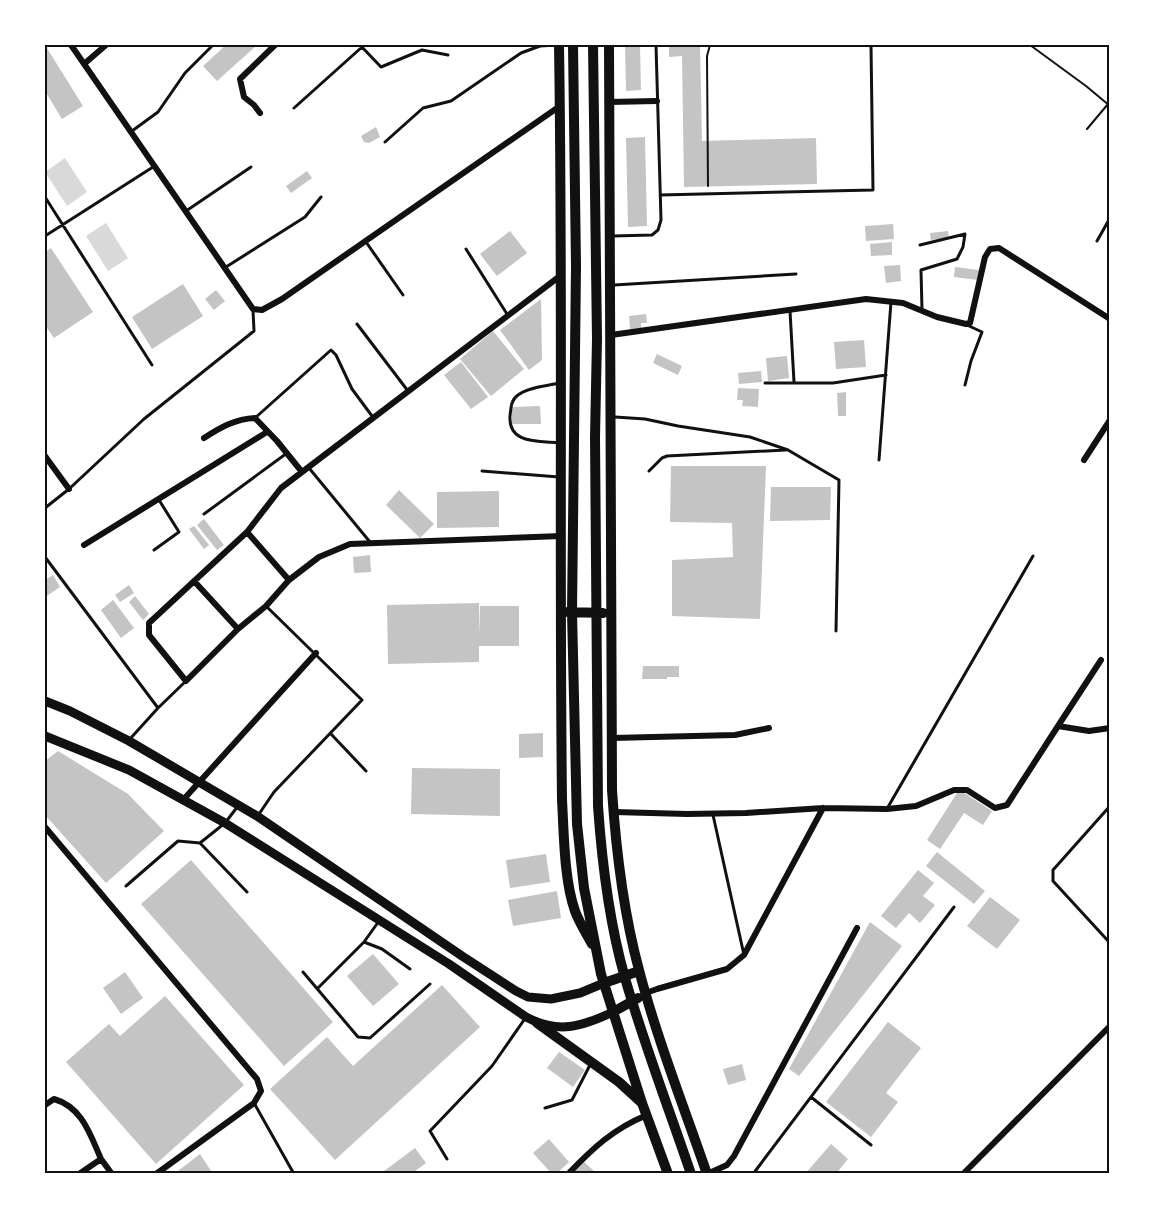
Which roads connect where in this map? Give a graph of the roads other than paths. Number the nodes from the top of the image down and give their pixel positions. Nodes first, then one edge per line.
1 (71, 45) edge
2 (106, 45) edge
3 (213, 45) edge
4 (275, 45) edge
5 (559, 45) edge
6 (573, 45) edge
7 (593, 45) edge
8 (609, 45) edge
9 (656, 45) edge
10 (871, 45) edge
11 (361, 46) edge
12 (448, 55) dead end
13 (84, 64) junction
14 (609, 102) junction
15 (657, 102) junction
16 (573, 103) junction
17 (594, 103) junction
18 (560, 106) junction
19 (294, 108) dead end
20 (260, 113) dead end
21 (130, 132) junction
22 (385, 142) dead end
23 (153, 167) junction
24 (251, 167) dead end
25 (660, 195) junction
26 (45, 197) edge
27 (321, 197) dead end
28 (185, 212) junction
29 (1110, 218) edge
30 (63, 224) junction
31 (45, 236) edge
32 (596, 236) junction
33 (609, 236) junction
34 (365, 241) junction
35 (1097, 241) dead end
36 (920, 245) dead end
37 (466, 249) dead end
38 (576, 266) junction
39 (224, 268) junction
40 (796, 274) dead end
41 (562, 275) junction
42 (609, 285) junction
43 (403, 295) dead end
44 (891, 300) junction
45 (253, 309) junction
46 (790, 309) junction
47 (922, 310) junction
48 (508, 316) junction
49 (1110, 319) edge
50 (357, 324) dead end
51 (966, 324) junction
52 (611, 335) junction
53 (152, 365) dead end
54 (886, 375) junction
55 (562, 382) junction
56 (765, 383) dead end
57 (794, 383) junction
58 (965, 385) dead end
59 (408, 391) junction
60 (373, 417) junction
61 (610, 417) junction
62 (255, 418) junction
63 (1110, 420) edge
64 (267, 432) junction
65 (204, 438) dead end
66 (560, 444) junction
67 (788, 450) junction
68 (287, 453) junction
69 (45, 456) edge
70 (879, 460) dead end
71 (1084, 460) dead end
72 (308, 467) junction
73 (482, 471) dead end
74 (649, 471) dead end
75 (302, 472) junction
76 (561, 478) junction
77 (69, 489) junction
78 (158, 499) junction
79 (45, 508) edge
80 (204, 514) dead end
81 (248, 532) junction
82 (561, 536) junction
83 (573, 536) junction
84 (370, 543) junction
85 (84, 545) dead end
86 (154, 550) dead end
87 (1033, 556) dead end
88 (45, 557) edge
89 (289, 580) junction
90 (194, 581) junction
91 (266, 606) junction
92 (567, 612) junction
93 (596, 613) junction
94 (612, 613) junction
95 (238, 629) junction
96 (836, 631) dead end
97 (316, 653) junction
98 (1101, 660) dead end
99 (186, 681) junction
100 (45, 701) edge
101 (158, 708) junction
102 (1058, 726) junction
103 (769, 728) dead end
104 (1110, 728) edge
105 (332, 734) junction
106 (45, 736) edge
107 (612, 738) junction
108 (129, 741) junction
109 (366, 771) dead end
110 (198, 781) junction
111 (183, 800) junction
112 (239, 805) junction
113 (1110, 806) edge
114 (823, 808) junction
115 (887, 809) junction
116 (614, 812) junction
117 (713, 813) junction
118 (257, 816) junction
119 (225, 823) junction
120 (45, 827) edge
121 (200, 843) junction
122 (126, 886) dead end
123 (247, 892) dead end
124 (954, 908) dead end
125 (380, 921) junction
126 (857, 928) dead end
127 (364, 942) junction
128 (1110, 943) edge
129 (744, 955) junction
130 (410, 969) dead end
131 (639, 971) junction
132 (303, 972) dead end
133 (624, 976) junction
134 (604, 983) junction
135 (429, 984) dead end
136 (318, 988) junction
137 (646, 993) junction
138 (632, 1001) junction
139 (613, 1012) junction
140 (526, 1017) junction
141 (537, 1023) junction
142 (1110, 1026) edge
143 (592, 1062) junction
144 (811, 1097) junction
145 (254, 1103) junction
146 (642, 1103) junction
147 (45, 1105) edge
148 (545, 1108) dead end
149 (647, 1115) junction
150 (871, 1145) dead end
151 (101, 1159) junction
152 (447, 1159) dead end
153 (79, 1174) edge
154 (112, 1174) edge
155 (156, 1174) edge
156 (294, 1174) edge
157 (567, 1174) edge
158 (668, 1174) edge
159 (692, 1174) edge
160 (707, 1174) edge
161 (753, 1174) edge
162 (963, 1174) edge

1 - 13 street
2 - 13 street
3 - 21 lane
4 - 20 street
5 - 18 main road
5 - 22 lane
6 - 16 main road
7 - 17 main road
8 - 14 main road
9 - 15 lane
10 - 25 lane
11 - 12 lane
11 - 19 lane
13 - 21 street
14 - 15 street
14 - 17 main road
14 - 33 main road
15 - 25 lane
16 - 17 main road
16 - 18 main road
16 - 38 main road
17 - 32 main road
18 - 34 street
18 - 41 main road
21 - 23 street
23 - 28 street
23 - 30 lane
24 - 28 lane
25 - 33 lane
26 - 30 lane
27 - 39 lane
28 - 39 street
29 - 35 lane
30 - 31 lane
30 - 53 lane
32 - 33 main road
32 - 93 main road
33 - 42 main road
34 - 43 lane
34 - 45 street
36 - 47 lane
37 - 48 lane
38 - 41 main road
38 - 83 main road
39 - 45 street
40 - 42 lane
41 - 48 street
41 - 55 main road
42 - 52 main road
44 - 46 street
44 - 47 street
44 - 54 lane
45 - 77 lane
46 - 52 street
46 - 57 lane
47 - 51 street
48 - 59 street
49 - 51 street
50 - 59 lane
51 - 58 lane
52 - 61 main road
54 - 57 lane
54 - 70 lane
55 - 66 main road
55 - 66 lane
56 - 57 lane
59 - 60 street
60 - 62 lane
60 - 72 street
61 - 67 lane
61 - 94 main road
62 - 64 street
62 - 65 street
63 - 71 street
64 - 68 street
64 - 78 street
66 - 76 main road
67 - 74 lane
67 - 96 lane
68 - 75 street
68 - 80 lane
69 - 77 street
72 - 75 street
72 - 84 lane
73 - 76 lane
75 - 81 street
76 - 82 main road
77 - 79 lane
78 - 85 street
78 - 86 lane
81 - 89 street
81 - 90 street
82 - 83 main road
82 - 84 street
82 - 92 main road
83 - 92 main road
84 - 89 street
87 - 115 lane
88 - 101 lane
89 - 91 street
90 - 95 street
90 - 99 street
91 - 95 street
91 - 97 lane
92 - 93 main road
92 - 134 main road
93 - 94 main road
93 - 133 main road
94 - 107 main road
95 - 99 street
97 - 105 lane
97 - 110 street
98 - 102 street
99 - 101 lane
100 - 108 main road
101 - 108 lane
102 - 104 street
102 - 115 street
103 - 107 street
105 - 109 lane
105 - 118 lane
106 - 111 main road
107 - 116 main road
108 - 110 main road
110 - 111 street
110 - 112 main road
111 - 119 main road
112 - 118 main road
112 - 119 lane
113 - 128 lane
114 - 115 street
114 - 117 street
114 - 129 street
116 - 117 street
116 - 131 main road
117 - 129 lane
118 - 134 main road
119 - 121 lane
119 - 125 main road
120 - 145 street
121 - 122 lane
121 - 123 lane
124 - 144 lane
125 - 127 lane
125 - 140 main road
126 - 160 street
127 - 130 lane
127 - 136 lane
129 - 137 street
131 - 133 main road
131 - 137 main road
132 - 136 lane
133 - 134 main road
133 - 138 main road
134 - 139 main road
135 - 136 lane
137 - 138 main road
137 - 160 main road
138 - 139 main road
138 - 159 main road
139 - 141 main road
139 - 146 main road
140 - 141 main road
140 - 152 lane
141 - 143 main road
142 - 162 street
143 - 146 main road
143 - 148 lane
144 - 150 lane
144 - 161 lane
145 - 155 street
145 - 156 lane
146 - 149 main road
147 - 151 street
149 - 157 street
149 - 158 main road
151 - 153 street
151 - 154 street

